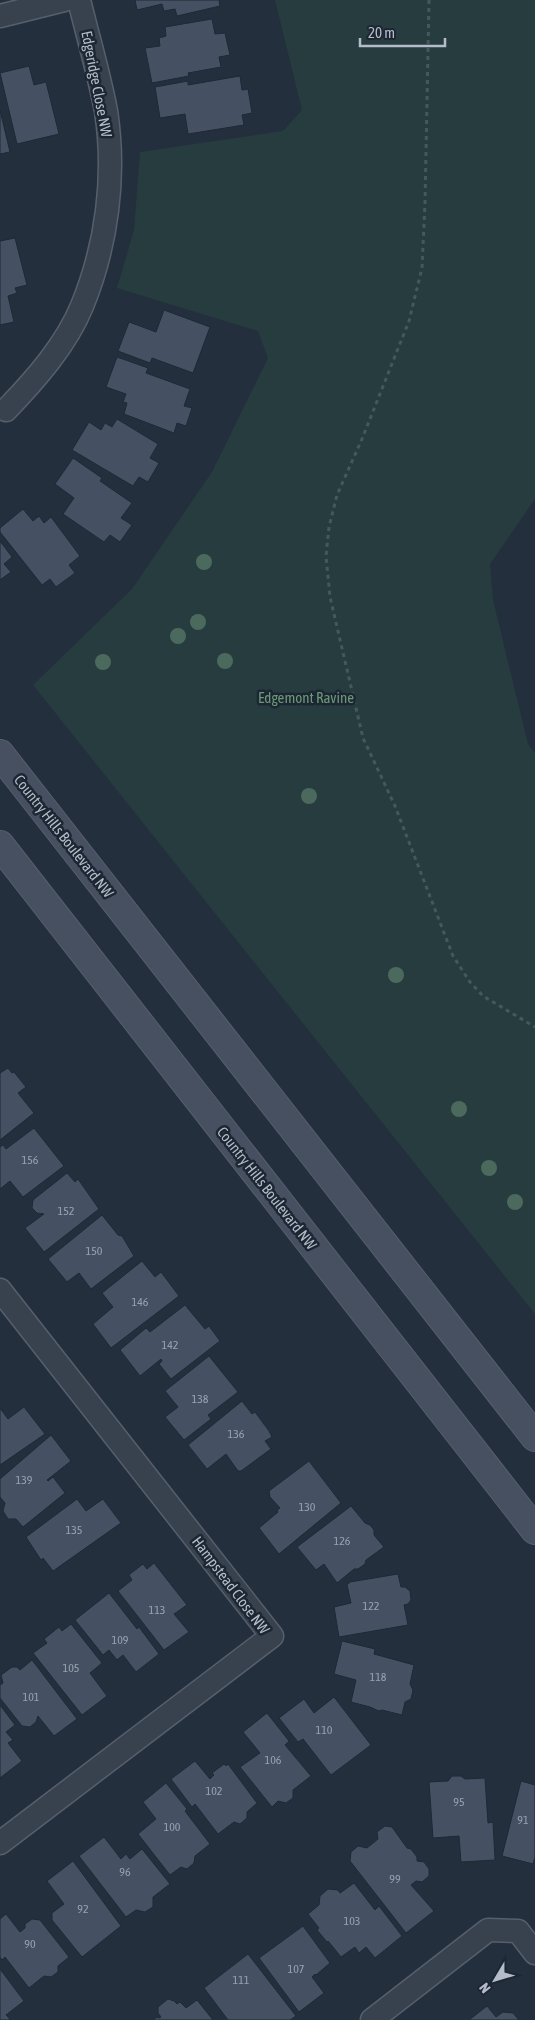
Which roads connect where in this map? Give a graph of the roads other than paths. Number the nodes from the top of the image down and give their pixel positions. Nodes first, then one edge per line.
1 (64, 0) edge
2 (79, 0) edge
3 (0, 16) edge
4 (6, 410) dead end
5 (0, 754) edge
6 (0, 845) edge
7 (0, 1290) edge
8 (535, 1437) edge
9 (535, 1530) edge
10 (0, 1843) edge
11 (535, 1952) edge
12 (372, 2020) edge

1 - 3 street
2 - 4 street, Edgeridge Close NW
5 - 8 main road, Country Hills Boulevard NW
6 - 9 main road, Country Hills Boulevard NW
7 - 10 street, Hampstead Close NW
11 - 12 street

